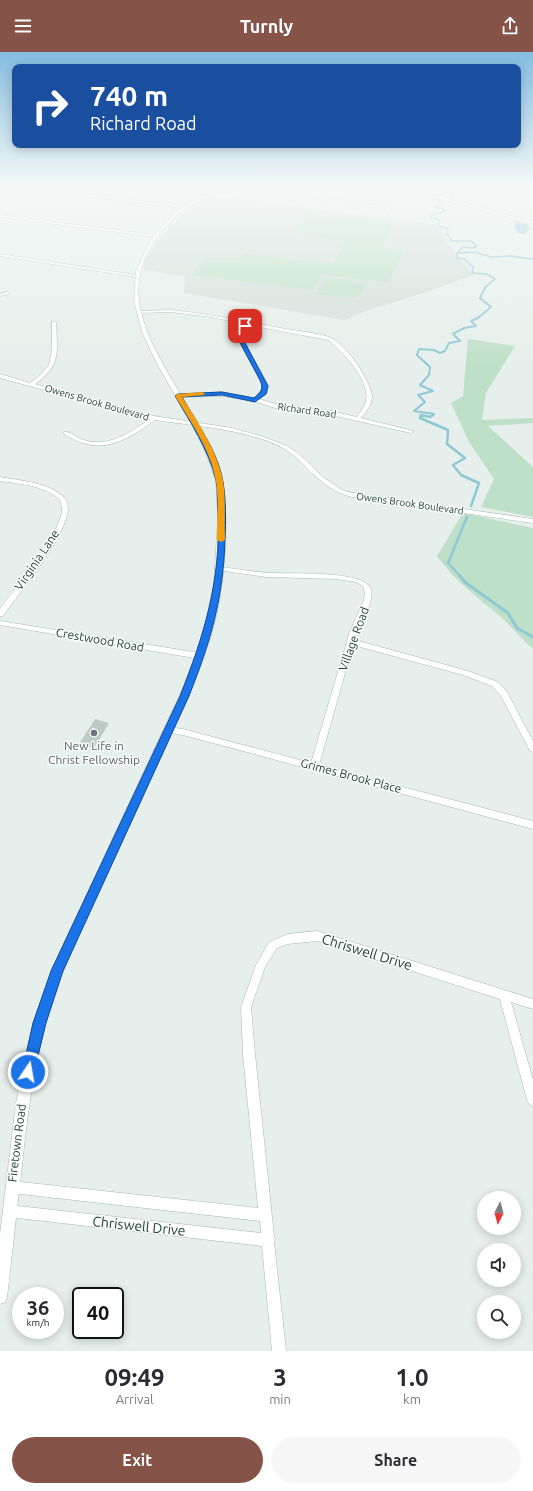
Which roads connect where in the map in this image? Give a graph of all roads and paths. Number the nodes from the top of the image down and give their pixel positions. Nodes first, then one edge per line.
1 (150, 245) edge
2 (0, 255) edge
3 (137, 274) junction
4 (7, 293) dead end
5 (0, 295) edge
6 (139, 312) junction
7 (54, 322) dead end
8 (248, 323) junction
9 (0, 376) edge
10 (32, 384) junction
11 (178, 396) junction
12 (255, 400) junction
13 (154, 418) junction
14 (358, 419) junction
15 (194, 424) junction
16 (411, 432) dead end
17 (66, 433) dead end
18 (0, 479) edge
19 (533, 522) edge
20 (220, 568) junction
21 (0, 614) edge
22 (0, 623) edge
23 (351, 642) junction
24 (200, 656) junction
25 (168, 730) junction
26 (533, 749) edge
27 (314, 766) junction
28 (533, 825) edge
29 (504, 995) junction
30 (533, 1004) edge
31 (533, 1100) edge
32 (12, 1187) junction
33 (266, 1215) junction
34 (6, 1219) edge
35 (268, 1240) junction
36 (0, 1297) edge
37 (279, 1351) edge

1 - 3 street, Firetown Road
2 - 3 street
3 - 6 street, Firetown Road
4 - 5 street
6 - 8 street
6 - 11 street, Firetown Road
7 - 10 street
8 - 12 street
8 - 14 street
9 - 10 street, Owens Brook Boulevard
10 - 13 street, Owens Brook Boulevard
11 - 12 street, Richard Road
11 - 15 street, Firetown Road
12 - 14 street, Richard Road
13 - 15 street, Owens Brook Boulevard
13 - 17 street
14 - 16 street, Richard Road
15 - 19 street, Owens Brook Boulevard
15 - 20 street, Firetown Road
18 - 21 street, Virginia Lane
20 - 23 street, Village Road
20 - 24 street, Firetown Road
22 - 24 street, Crestwood Road
23 - 26 street
23 - 27 street, Village Road
24 - 25 street, Firetown Road
25 - 27 street, Grimes Brook Place
25 - 32 street, Firetown Road
27 - 28 street, Grimes Brook Place
29 - 30 street, Chriswell Drive
29 - 31 street
29 - 33 street, Chriswell Drive
32 - 33 street, Chriswell Drive
32 - 34 street, Firetown Road
33 - 35 street, Chriswell Drive
34 - 35 street, Chriswell Drive
34 - 36 street, Firetown Road
35 - 37 street, Chriswell Drive

